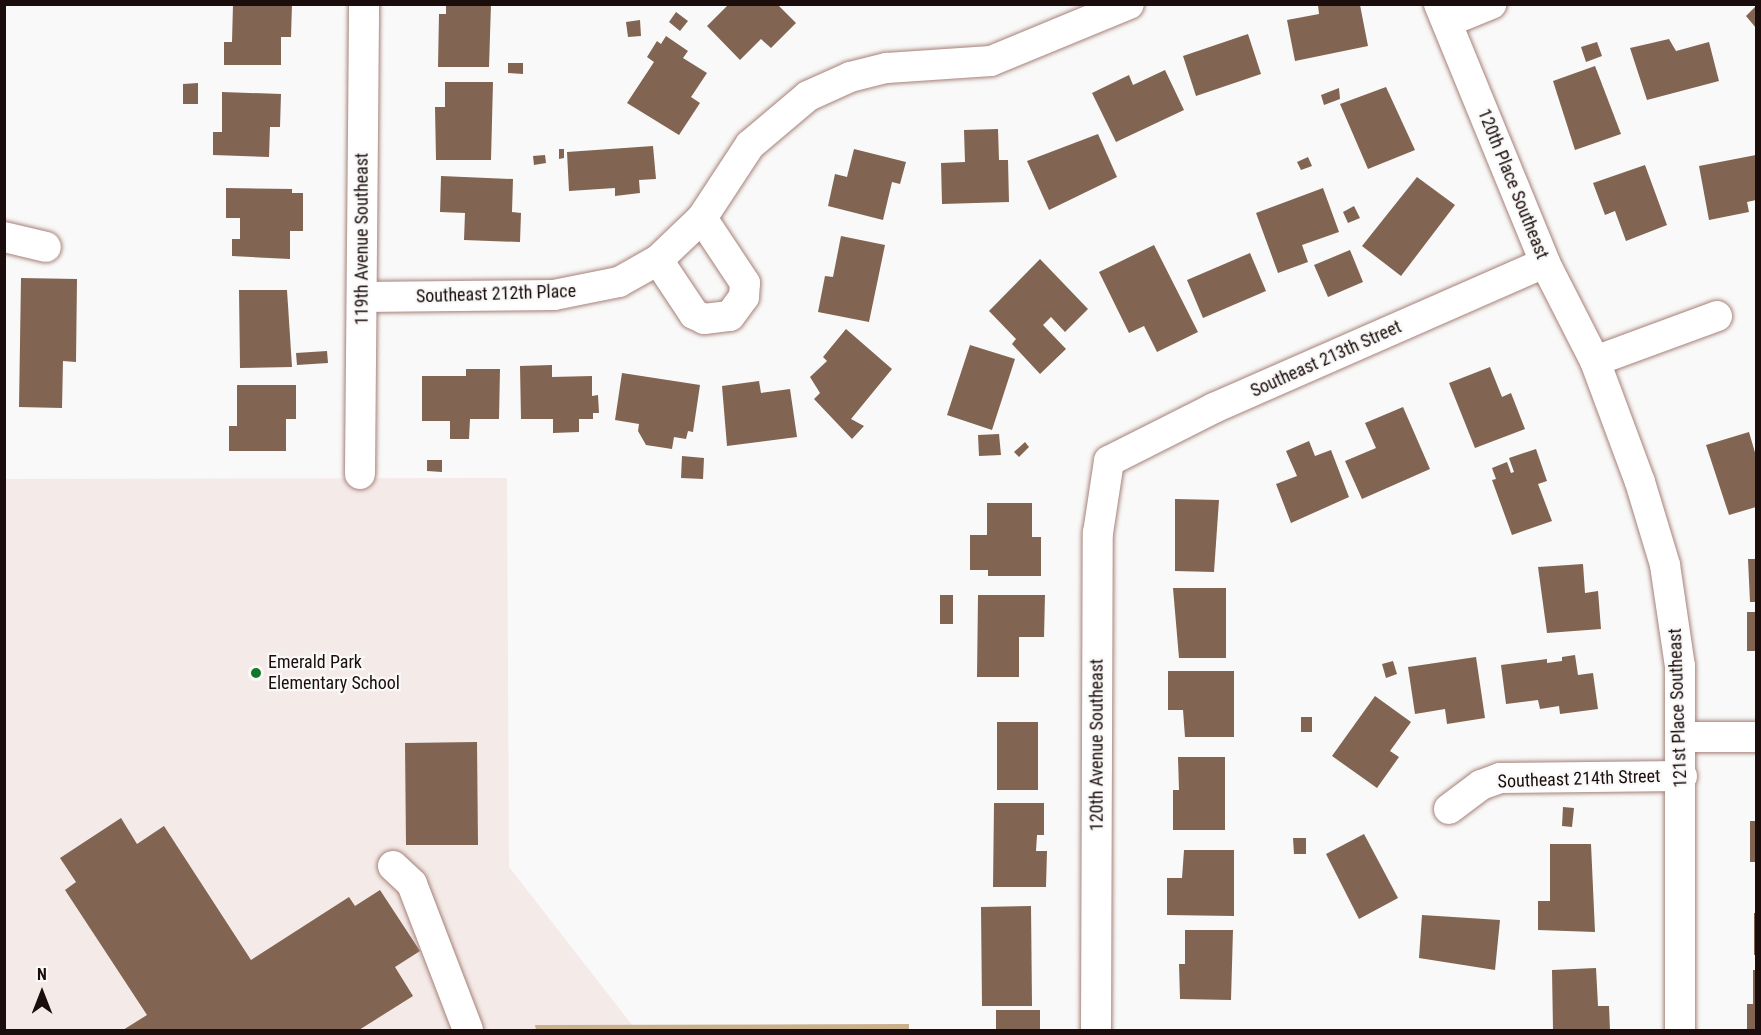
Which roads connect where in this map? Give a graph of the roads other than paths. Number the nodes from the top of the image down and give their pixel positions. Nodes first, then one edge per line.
1 (364, 4) edge
2 (1129, 4) edge
3 (1491, 4) edge
4 (1443, 13) edge
5 (702, 218) junction
6 (4, 237) edge
7 (46, 247) dead end
8 (658, 260) junction
9 (1545, 263) junction
10 (362, 297) junction
11 (1717, 316) dead end
12 (1595, 362) junction
13 (1109, 461) joint
14 (360, 474) dead end
15 (1682, 737) junction
16 (1756, 737) edge
17 (1682, 776) junction
18 (1449, 809) dead end
19 (393, 866) dead end
20 (468, 1030) edge
21 (1096, 1030) edge
22 (1680, 1030) edge

1 - 10 street, 119th Avenue Southeast
2 - 5 street, Southeast 212th Place
3 - 4 street
4 - 9 street, 120th Place Southeast
5 - 8 street, Southeast 212th Place
5 - 8 street
6 - 7 street
8 - 10 street, Southeast 212th Place
9 - 12 street, 120th Place Southeast
9 - 13 street, Southeast 213th Street
10 - 14 street, 119th Avenue Southeast
11 - 12 street
12 - 15 street, 121st Place Southeast
13 - 21 street, 120th Avenue Southeast
15 - 16 street
15 - 17 street, 121st Place Southeast
17 - 18 street, Southeast 214th Street
17 - 22 street, 121st Place Southeast
19 - 20 street

